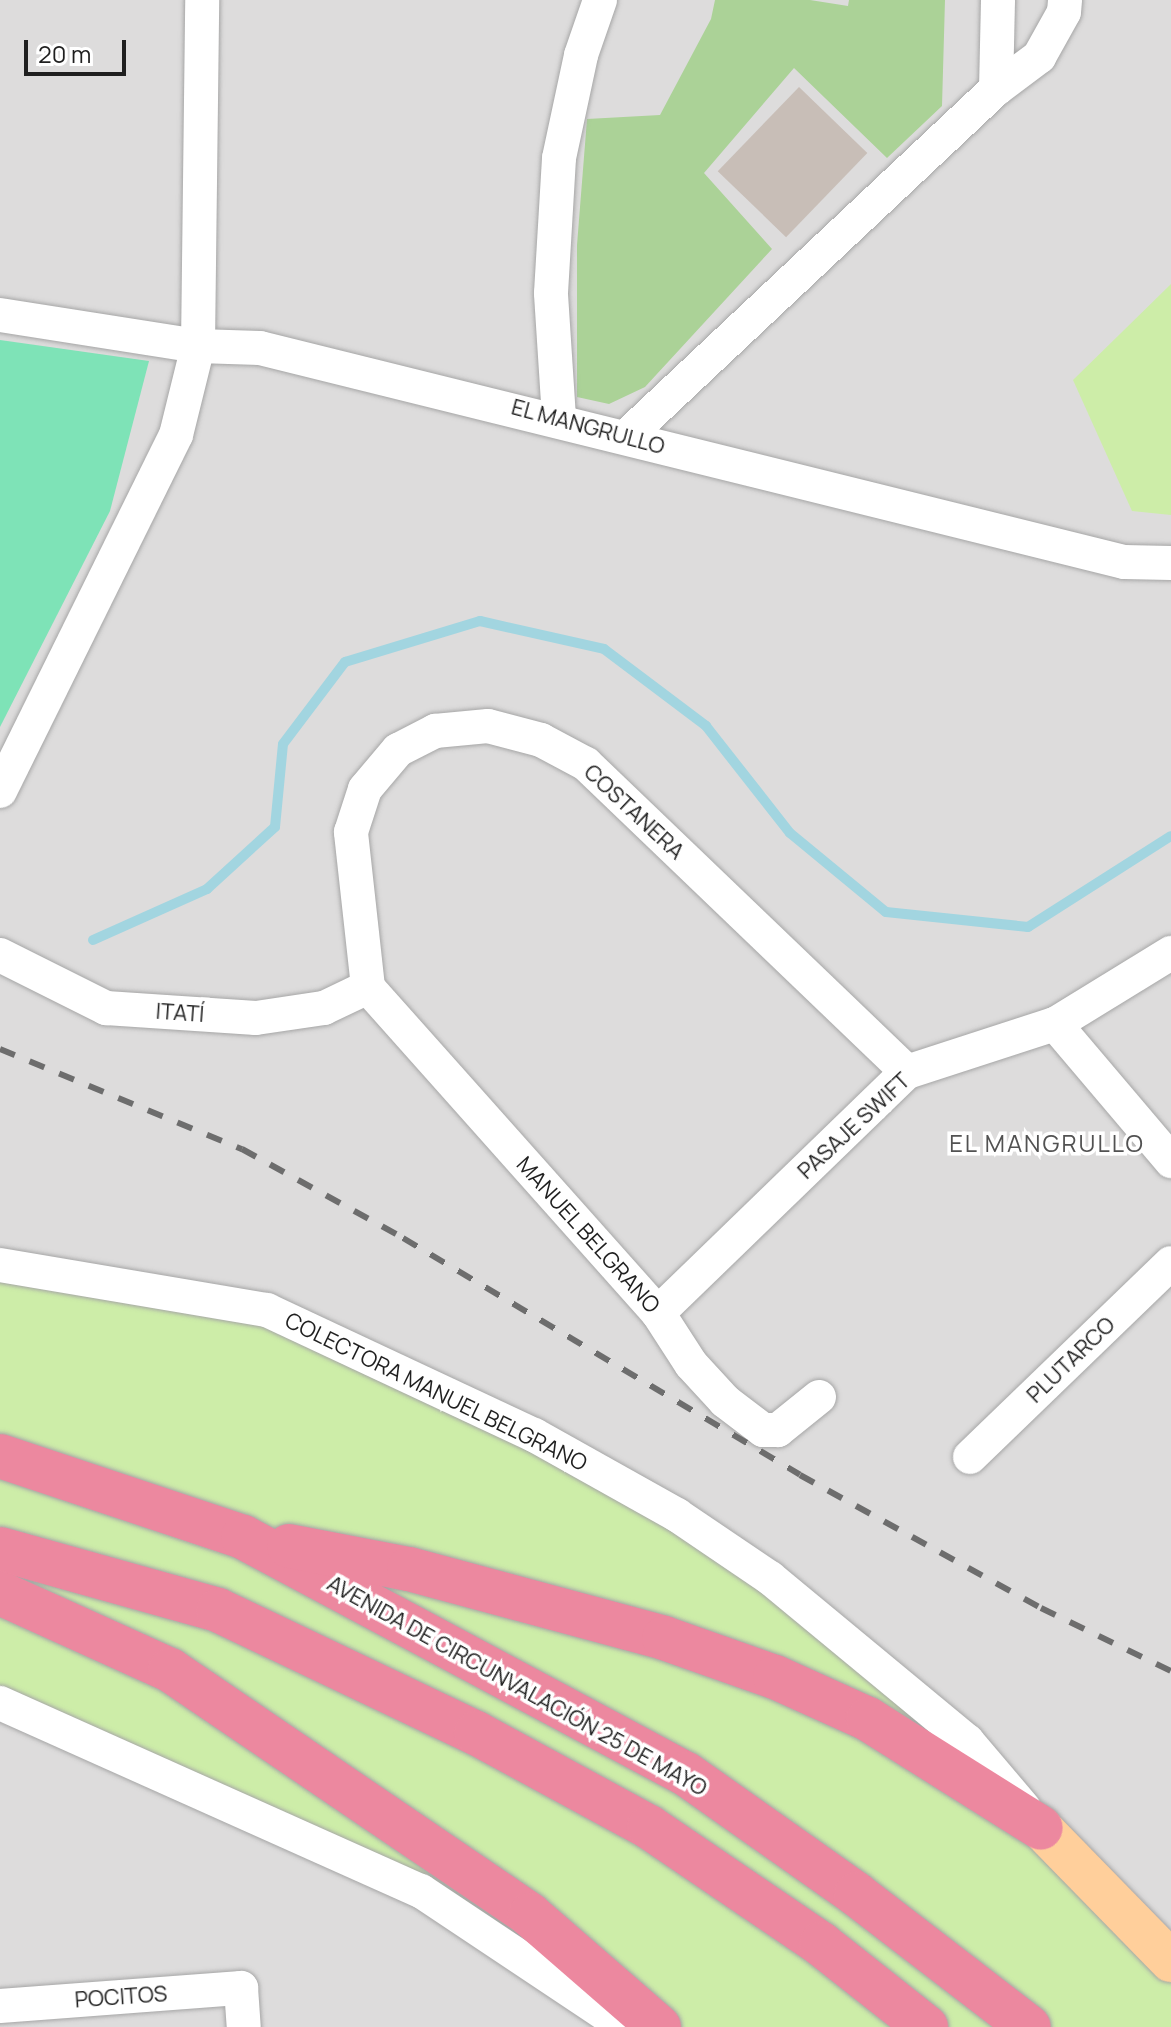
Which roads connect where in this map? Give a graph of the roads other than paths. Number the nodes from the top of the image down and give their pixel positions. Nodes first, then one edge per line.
1 (202, 0) edge
2 (600, 0) edge
3 (998, 0) edge
4 (1065, 0) edge
5 (996, 89) junction
6 (0, 315) edge
7 (198, 346) junction
8 (559, 418) junction
9 (626, 437) junction
10 (1171, 563) edge
11 (0, 791) edge
12 (1171, 953) edge
13 (0, 955) edge
14 (368, 987) junction
15 (1055, 1024) junction
16 (907, 1072) junction
17 (1171, 1161) edge
18 (1171, 1263) edge
19 (0, 1265) edge
20 (658, 1313) junction
21 (819, 1397) dead end
22 (0, 1456) edge
23 (970, 1457) dead end
24 (243, 1537) junction
25 (0, 1549) edge
26 (0, 1593) edge
27 (0, 1703) edge
28 (1041, 1828) junction
29 (1171, 1961) edge
30 (0, 2006) edge
31 (244, 2027) edge
32 (625, 2027) edge
33 (659, 2027) edge
34 (926, 2027) edge
35 (1028, 2027) edge

1 - 7 street
2 - 8 street
3 - 5 street
4 - 5 street
5 - 9 street
6 - 7 street, EL MANGRULLO
7 - 8 street, EL MANGRULLO
7 - 11 street
8 - 9 street, EL MANGRULLO
9 - 10 street, EL MANGRULLO
12 - 15 street, PASAJE SWIFT
13 - 14 street, ITATÍ
14 - 16 street, COSTANERA
14 - 20 street, MANUEL BELGRANO
15 - 16 street, PASAJE SWIFT
15 - 17 street
16 - 20 street, PASAJE SWIFT
18 - 23 street, PLUTARCO
19 - 28 street, COLECTORA MANUEL BELGRANO
20 - 21 street, MANUEL BELGRANO
22 - 24 highway, AVENIDA DE CIRCUNVALACIÓN 25 DE MAYO
24 - 28 highway
24 - 35 highway, AVENIDA DE CIRCUNVALACIÓN 25 DE MAYO
25 - 34 highway
26 - 33 highway
27 - 32 street
28 - 29 main road, COLECTORA MANUEL BELGRANO
30 - 31 street, POCITOS

